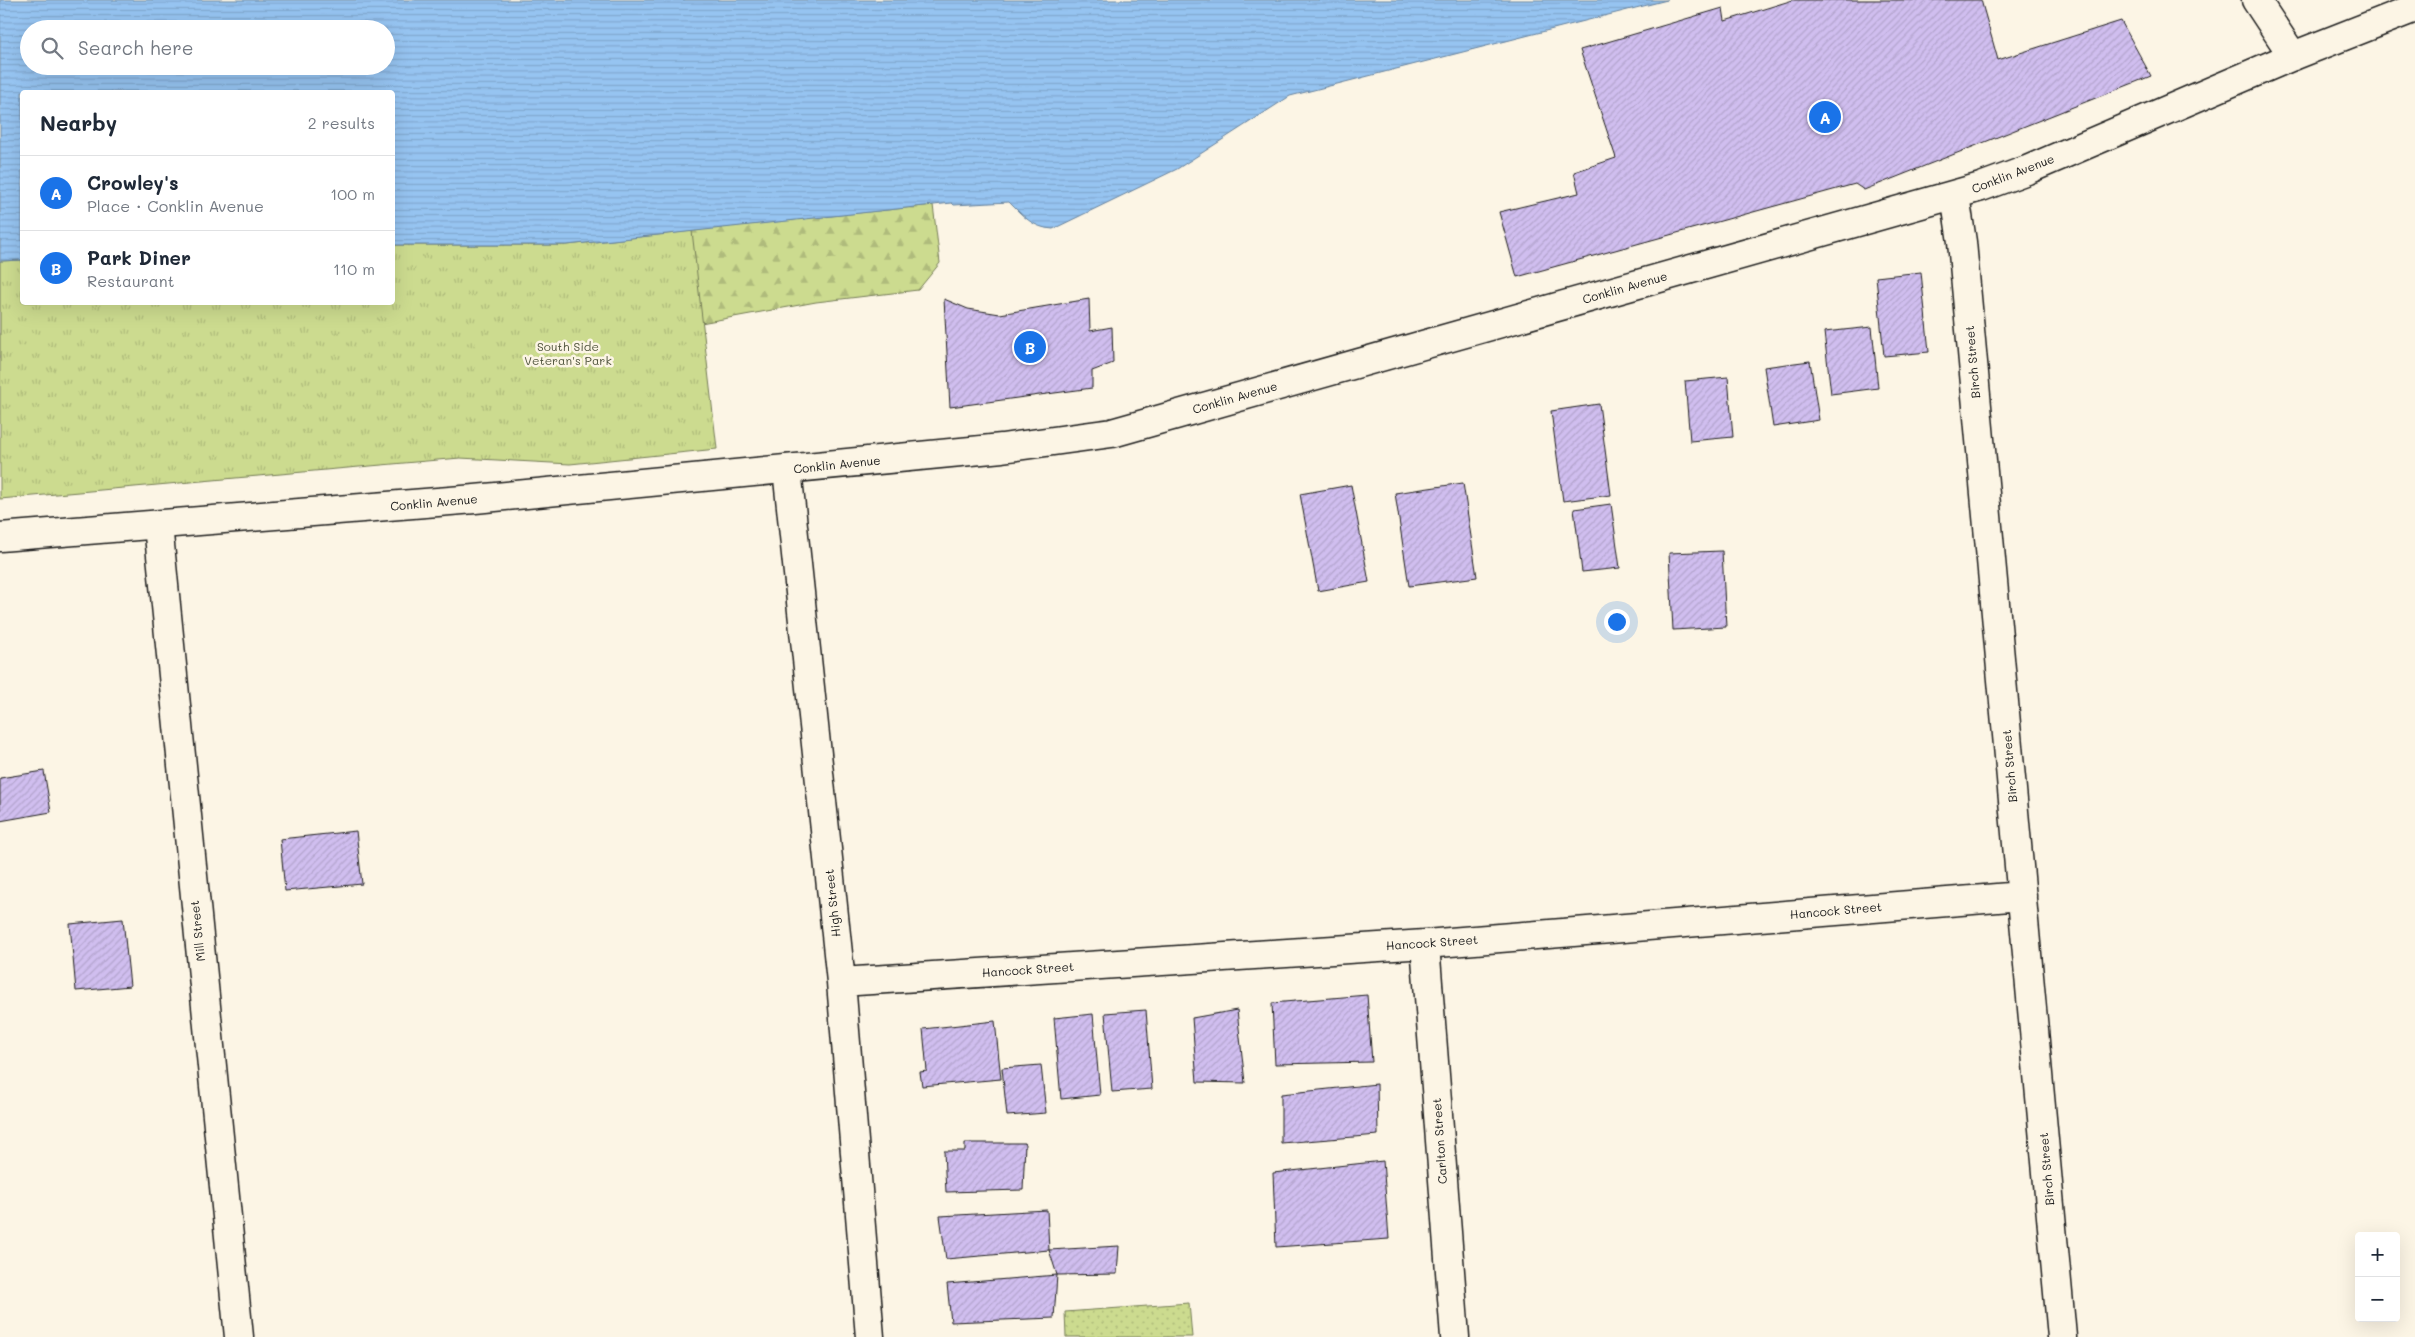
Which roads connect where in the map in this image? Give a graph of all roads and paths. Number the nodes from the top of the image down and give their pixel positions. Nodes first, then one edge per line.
1 (2256, 0) edge
2 (2415, 8) edge
3 (2292, 56) junction
4 (1955, 195) junction
5 (787, 470) junction
6 (158, 524) junction
7 (0, 537) edge
8 (2022, 896) junction
9 (1425, 944) junction
10 (841, 982) junction
11 (239, 1337) edge
12 (870, 1337) edge
13 (1454, 1337) edge
14 (2062, 1337) edge

1 - 3 street
2 - 3 street, Conklin Avenue
3 - 4 street, Conklin Avenue
4 - 5 street, Conklin Avenue
4 - 8 street, Birch Street
5 - 6 street, Conklin Avenue
5 - 10 street, High Street
6 - 7 street, Conklin Avenue
6 - 11 street, Mill Street
8 - 9 street, Hancock Street
8 - 14 street, Birch Street
9 - 10 street, Hancock Street
9 - 13 street, Carlton Street
10 - 12 street, High Street

